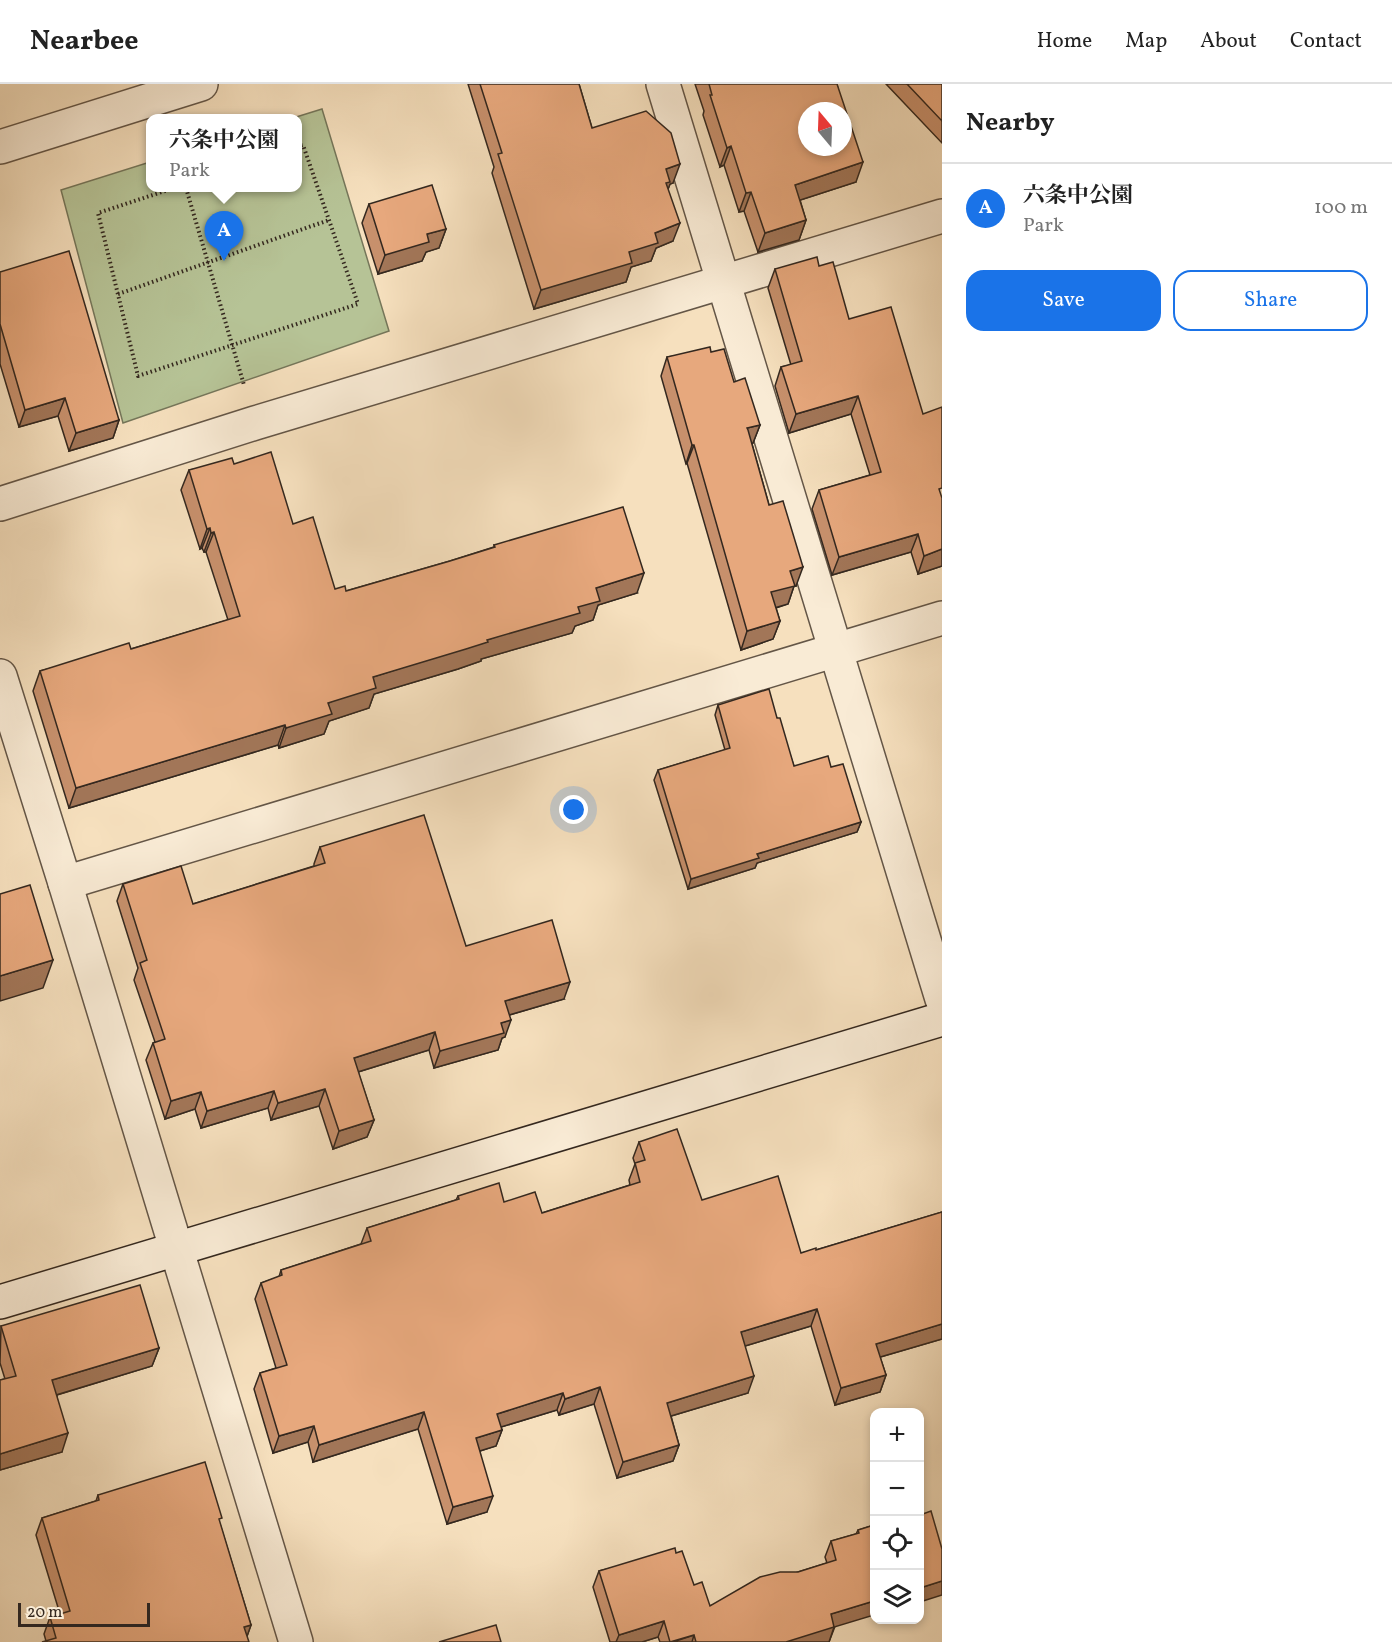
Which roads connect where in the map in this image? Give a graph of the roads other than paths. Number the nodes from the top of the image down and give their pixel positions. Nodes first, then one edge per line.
1 (201, 84) edge
2 (663, 84) edge
3 (0, 147) edge
4 (942, 216) edge
5 (723, 282) junction
6 (0, 504) edge
7 (942, 618) edge
8 (835, 650) junction
9 (0, 676) edge
10 (65, 883) junction
11 (942, 999) edge
12 (942, 1019) edge
13 (176, 1248) junction
14 (0, 1302) edge
15 (296, 1642) edge

1 - 3 street
2 - 5 street
4 - 5 street
5 - 6 street
5 - 8 street
7 - 8 street
8 - 10 street
8 - 11 street
9 - 10 street
10 - 13 street
12 - 13 street
13 - 14 street
13 - 15 street

